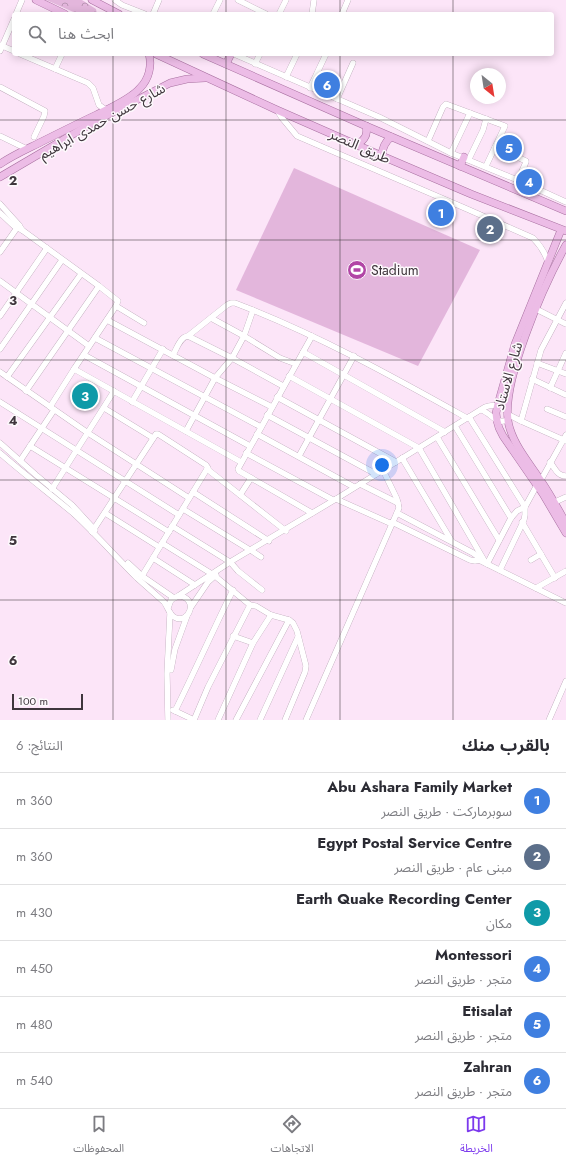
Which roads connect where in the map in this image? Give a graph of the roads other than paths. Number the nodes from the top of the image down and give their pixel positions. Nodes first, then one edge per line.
1 (22, 0) edge
2 (36, 0) edge
3 (115, 0) edge
4 (159, 0) edge
5 (220, 0) edge
6 (238, 0) edge
7 (286, 0) edge
8 (314, 0) edge
9 (348, 0) edge
10 (95, 2) edge
11 (123, 2) edge
12 (17, 12) edge
13 (61, 12) edge
14 (102, 12) edge
15 (115, 12) edge
16 (141, 12) edge
17 (154, 12) edge
18 (214, 12) edge
19 (262, 12) edge
20 (280, 12) edge
21 (312, 12) edge
22 (343, 12) edge
23 (12, 23) edge
24 (1, 48) edge
25 (12, 51) edge
26 (25, 56) edge
27 (61, 56) edge
28 (149, 56) edge
29 (160, 56) edge
30 (208, 56) edge
31 (231, 56) edge
32 (237, 56) edge
33 (259, 56) edge
34 (296, 56) edge
35 (325, 56) edge
36 (353, 63) dead end
37 (226, 64) junction
38 (255, 64) junction
39 (55, 69) junction
40 (286, 77) junction
41 (208, 78) junction
42 (0, 87) edge
43 (310, 88) junction
44 (337, 99) junction
45 (106, 110) junction
46 (277, 110) junction
47 (470, 113) junction
48 (486, 119) junction
49 (91, 121) junction
50 (366, 126) junction
51 (0, 136) edge
52 (34, 137) dead end
53 (391, 137) junction
54 (428, 141) junction
55 (358, 144) junction
56 (495, 147) junction
57 (27, 149) junction
58 (451, 153) junction
59 (382, 156) junction
60 (466, 158) junction
61 (32, 159) junction
62 (0, 162) edge
63 (460, 166) junction
64 (486, 166) junction
65 (1, 178) edge
66 (518, 180) junction
67 (566, 202) edge
68 (0, 204) edge
69 (566, 212) edge
70 (0, 213) edge
71 (20, 228) junction
72 (564, 231) edge
73 (2, 244) edge
74 (566, 245) edge
75 (47, 248) junction
76 (0, 252) edge
77 (62, 260) junction
78 (548, 262) junction
79 (81, 274) junction
80 (0, 282) edge
81 (99, 286) junction
82 (16, 293) junction
83 (566, 303) edge
84 (31, 304) junction
85 (116, 306) junction
86 (536, 309) junction
87 (253, 310) junction
88 (0, 316) edge
89 (50, 318) junction
90 (211, 318) junction
91 (107, 320) junction
92 (558, 320) junction
93 (144, 323) dead end
94 (566, 324) edge
95 (68, 331) junction
96 (188, 336) junction
97 (244, 336) junction
98 (312, 336) junction
99 (95, 338) junction
100 (89, 346) junction
101 (0, 349) edge
102 (163, 349) junction
103 (303, 352) junction
104 (566, 353) edge
105 (84, 355) junction
106 (173, 355) junction
107 (354, 356) junction
108 (232, 358) junction
109 (537, 363) junction
110 (296, 364) junction
111 (152, 368) junction
112 (74, 369) junction
113 (558, 371) junction
114 (0, 372) edge
115 (566, 374) edge
116 (343, 375) junction
117 (289, 376) junction
118 (7, 377) junction
119 (215, 378) junction
120 (532, 379) junction
121 (142, 386) junction
122 (283, 386) junction
123 (550, 388) junction
124 (26, 391) junction
125 (114, 392) junction
126 (566, 395) edge
127 (204, 397) junction
128 (277, 397) junction
129 (330, 398) junction
130 (0, 402) edge
131 (132, 402) junction
132 (498, 406) junction
133 (272, 407) junction
134 (52, 408) junction
135 (104, 408) junction
136 (546, 409) dead end
137 (481, 410) junction
138 (267, 415) junction
139 (507, 415) junction
140 (195, 416) junction
141 (566, 417) edge
142 (468, 418) junction
143 (319, 419) junction
144 (497, 421) junction
145 (521, 422) junction
146 (455, 426) junction
147 (261, 427) junction
148 (42, 428) junction
149 (186, 432) junction
150 (445, 432) junction
151 (88, 433) junction
152 (257, 434) junction
153 (309, 437) junction
154 (437, 437) junction
155 (153, 438) junction
156 (565, 439) edge
157 (0, 443) edge
158 (30, 446) junction
159 (250, 446) junction
160 (419, 448) junction
161 (77, 450) junction
162 (0, 453) edge
163 (246, 454) junction
164 (299, 456) junction
165 (402, 458) junction
166 (20, 461) junction
167 (241, 462) junction
168 (396, 462) junction
169 (550, 462) junction
170 (136, 464) junction
171 (66, 468) junction
172 (207, 469) junction
173 (383, 470) junction
174 (376, 474) junction
175 (566, 476) edge
176 (251, 478) junction
177 (126, 481) junction
178 (539, 482) junction
179 (357, 486) junction
180 (52, 489) junction
181 (193, 492) junction
182 (240, 495) junction
183 (566, 497) edge
184 (114, 498) junction
185 (189, 498) junction
186 (334, 500) junction
187 (554, 502) junction
188 (398, 503) junction
189 (525, 507) junction
190 (183, 509) junction
191 (105, 513) junction
192 (312, 513) junction
193 (397, 513) junction
194 (179, 515) junction
195 (511, 518) junction
196 (565, 518) edge
197 (522, 522) junction
198 (392, 523) junction
199 (171, 529) junction
200 (287, 529) junction
201 (93, 530) junction
202 (566, 533) edge
203 (268, 540) junction
204 (499, 540) junction
205 (452, 541) junction
206 (161, 545) junction
207 (251, 550) junction
208 (541, 554) junction
209 (261, 557) dead end
210 (153, 558) junction
211 (531, 560) dead end
212 (484, 562) junction
213 (231, 563) junction
214 (500, 570) junction
215 (566, 571) edge
216 (213, 575) junction
217 (142, 576) junction
218 (555, 578) junction
219 (195, 585) junction
220 (536, 588) junction
221 (233, 590) junction
222 (262, 590) dead end
223 (176, 597) junction
224 (566, 603) edge
225 (250, 605) junction
226 (191, 607) junction
227 (169, 610) junction
228 (188, 615) junction
229 (271, 615) junction
230 (289, 620) junction
231 (233, 636) junction
232 (298, 637) junction
233 (253, 643) junction
234 (566, 681) edge
235 (563, 693) edge
236 (168, 709) junction
237 (175, 711) junction
238 (168, 720) edge
239 (194, 720) edge
240 (218, 720) edge
241 (236, 720) edge
242 (260, 720) edge
243 (284, 720) edge
244 (306, 720) edge
245 (549, 720) edge

1 - 12 street
2 - 13 main road
3 - 11 street
4 - 17 street
5 - 18 street
6 - 19 street
7 - 20 street
8 - 21 street
9 - 22 street
10 - 14 main road
10 - 15 main road
11 - 16 street
23 - 24 street
24 - 25 street
26 - 39 street
27 - 39 street
28 - 45 main road, شارع حسن حمدى ابراهيم
29 - 41 main road, طريق النصر
30 - 37 main road, طريق النصر
31 - 37 main road
32 - 38 street
33 - 38 street
34 - 40 street
35 - 43 street
36 - 44 street
37 - 50 main road, طريق النصر
38 - 40 street
39 - 45 street
40 - 43 street
41 - 46 main road, طريق النصر
41 - 49 main road, شارع حسن حمدى ابراهيم
42 - 52 street
43 - 44 street
44 - 54 street
45 - 49 main road, شارع حسن حمدى ابراهيم
46 - 55 main road, طريق النصر
46 - 78 street
47 - 48 street
47 - 54 street
47 - 58 street
48 - 56 street
48 - 60 street
49 - 57 main road, شارع حسن حمدى ابراهيم
49 - 61 main road, شارع حسن حمدى ابراهيم
50 - 53 main road, طريق النصر
50 - 55 main road
51 - 57 street
53 - 59 main road
53 - 63 main road, طريق النصر
54 - 58 street
55 - 59 main road, طريق النصر
56 - 64 street
56 - 66 street
57 - 61 main road
57 - 62 main road, شارع حسن حمدى ابراهيم
58 - 60 street
59 - 72 main road, طريق النصر
60 - 63 main road
60 - 64 street
61 - 65 main road, شارع حسن حمدى ابراهيم
63 - 69 main road, طريق النصر
64 - 66 street
66 - 67 street
68 - 71 street
70 - 71 street
71 - 73 street
71 - 75 street
72 - 78 main road, شارع الاستاد
73 - 76 street
74 - 86 main road, شارع الاستاد
75 - 77 street
75 - 82 street
77 - 79 street
77 - 84 street
78 - 132 main road, شارع الاستاد
79 - 81 street
79 - 89 street
80 - 82 street
81 - 85 street
81 - 95 street
82 - 84 street
82 - 88 street
83 - 92 street
84 - 89 street
84 - 101 street
85 - 91 street
85 - 93 street
86 - 92 street
86 - 139 main road, شارع الاستاد
87 - 90 street
87 - 97 street
87 - 98 street
89 - 95 street
89 - 118 street
90 - 96 street
90 - 97 street
91 - 99 street
91 - 102 street
92 - 94 street
92 - 109 street
95 - 100 street
95 - 124 street
96 - 106 street
96 - 108 street
97 - 108 street
97 - 110 street
98 - 103 street
98 - 107 street
99 - 100 street
99 - 111 street
100 - 105 street
102 - 106 street
102 - 111 street
103 - 110 street
103 - 116 street
104 - 113 street
105 - 112 street
105 - 121 street
106 - 119 street
107 - 116 street
107 - 142 street
108 - 119 street
108 - 122 street
109 - 113 street
109 - 120 street
110 - 117 street
111 - 121 street
111 - 127 street
112 - 125 street
112 - 134 street
113 - 115 street
113 - 123 street
114 - 118 street
116 - 129 street
116 - 150 street
117 - 122 street
117 - 129 street
118 - 124 street
119 - 127 street
119 - 133 street
120 - 123 street
120 - 145 street
121 - 131 street
121 - 140 street
122 - 128 street
123 - 126 street
124 - 134 street
125 - 131 street
125 - 135 street
127 - 140 street
127 - 147 street
128 - 133 street
128 - 143 street
129 - 143 street
129 - 160 street
130 - 148 street
131 - 149 street
132 - 137 street
132 - 139 street
132 - 144 main road, شارع الاستاد
133 - 138 street
134 - 148 street
134 - 151 street
135 - 151 street
135 - 155 street
136 - 141 street
137 - 142 street
137 - 144 street
138 - 147 street
138 - 153 street
139 - 144 street
139 - 145 street
139 - 178 main road, شارع الاستاد
140 - 149 street
140 - 159 street
142 - 146 street
142 - 189 street
143 - 153 street
143 - 168 street
144 - 178 main road, شارع الاستاد
145 - 156 street
146 - 150 street
146 - 195 street
147 - 152 street
148 - 158 street
148 - 161 street
149 - 167 street
150 - 154 street
151 - 161 street
151 - 170 street
152 - 159 street
152 - 164 street
153 - 164 street
153 - 174 street
154 - 160 street
154 - 204 street
155 - 170 street
155 - 172 street
156 - 169 street
157 - 166 street
158 - 166 street
158 - 171 street
159 - 163 street
160 - 165 street
160 - 212 street
161 - 171 street
161 - 177 street
162 - 201 street
163 - 167 street
163 - 186 street
164 - 179 street
165 - 168 street
165 - 205 street
166 - 180 street
167 - 176 street
168 - 173 street
169 - 175 street
169 - 178 street
170 - 177 street
170 - 185 street
171 - 180 street
171 - 184 street
172 - 181 street
172 - 182 street
173 - 174 street
173 - 188 street
174 - 179 street
176 - 182 street
176 - 192 street
177 - 184 street
177 - 194 street
178 - 187 main road, شارع الاستاد
178 - 189 street
178 - 202 main road, شارع الاستاد
179 - 186 street
179 - 188 street
180 - 201 street
181 - 185 street
181 - 203 street
182 - 200 street
183 - 187 street
184 - 191 street
184 - 199 street
185 - 190 street
186 - 192 street
186 - 198 street
187 - 196 main road, شارع الاستاد
188 - 193 street
189 - 195 street
189 - 197 street
190 - 194 street
190 - 207 street
191 - 201 street
191 - 206 street
192 - 200 street
193 - 198 street
193 - 205 street
194 - 199 street
195 - 204 street
197 - 208 street
197 - 214 street
198 - 212 street
198 - 244 street
199 - 206 street
199 - 213 street
200 - 203 street
201 - 217 street
201 - 227 street
203 - 207 street
204 - 212 street
205 - 212 street
206 - 210 street
206 - 216 street
207 - 209 street
207 - 213 street
208 - 211 street
208 - 218 street
210 - 217 street
210 - 219 street
212 - 214 street
213 - 216 street
213 - 222 street
214 - 220 street
215 - 218 street
216 - 219 street
216 - 221 street
216 - 226 street
217 - 223 street
218 - 220 street
219 - 223 street
220 - 224 street
221 - 225 street
221 - 237 street
223 - 226 street
223 - 227 street
225 - 229 street
225 - 231 street
226 - 228 street
227 - 228 street
227 - 236 street
228 - 236 street
229 - 230 street
229 - 233 street
230 - 232 street
230 - 241 street
231 - 233 street
231 - 239 street
232 - 242 street
232 - 243 street
233 - 240 street
234 - 235 street
235 - 245 street
236 - 237 street
236 - 238 street
237 - 239 street

